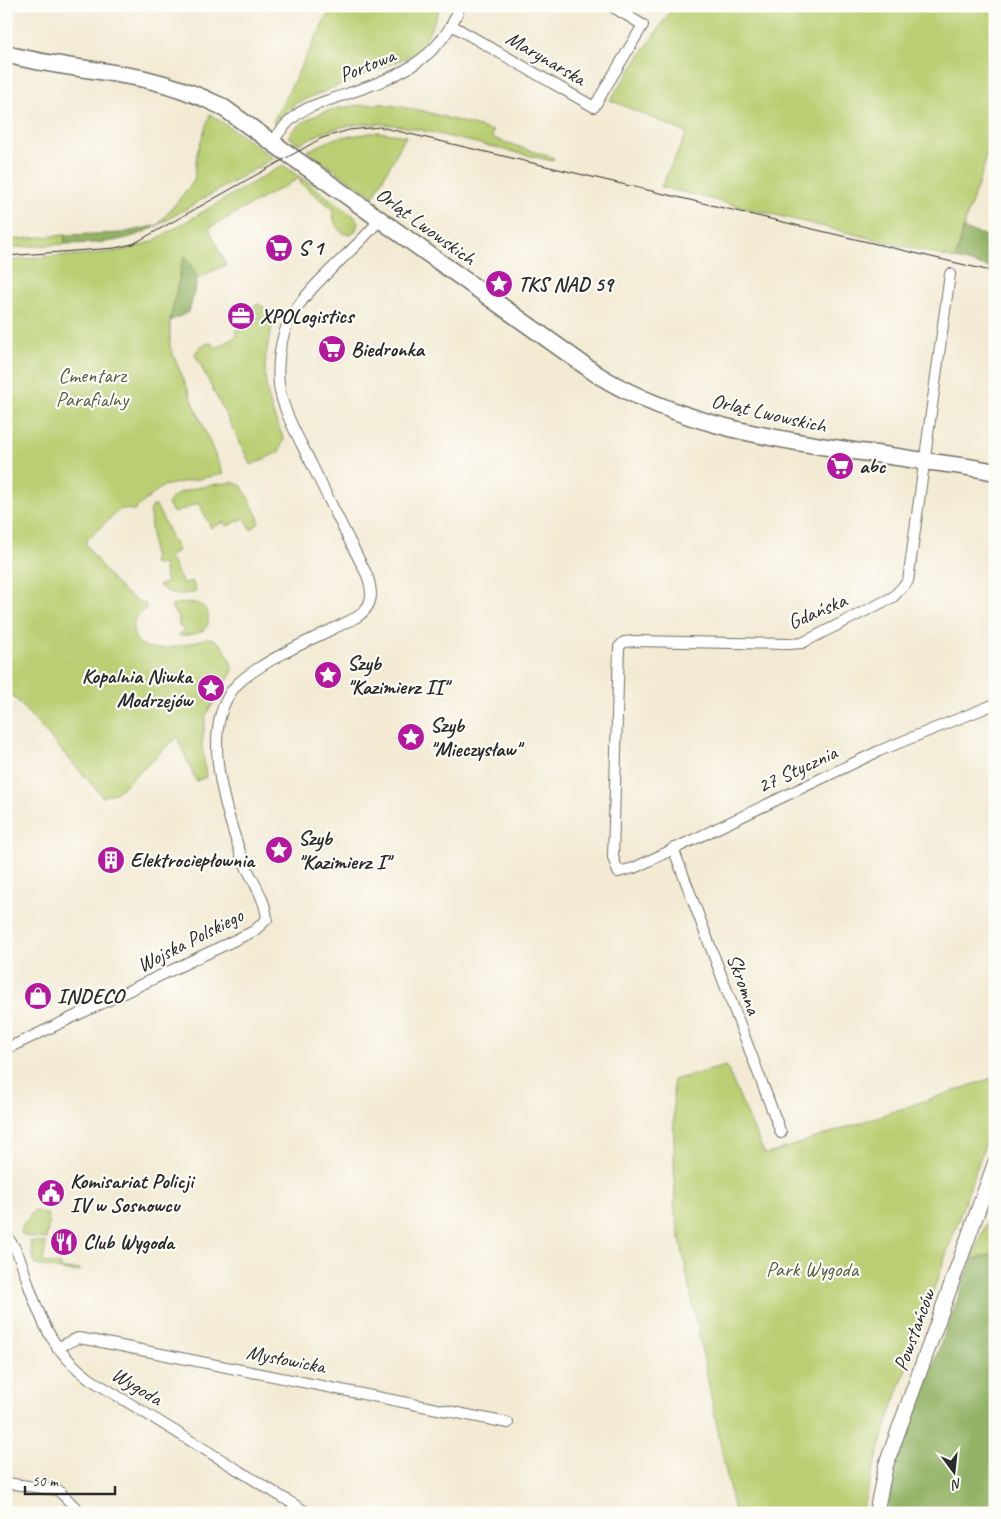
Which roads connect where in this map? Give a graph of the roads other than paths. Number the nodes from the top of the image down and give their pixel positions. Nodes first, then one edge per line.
1 (460, 6) edge
2 (612, 6) edge
3 (453, 26) junction
4 (6, 54) edge
5 (273, 142) junction
6 (380, 219) junction
7 (950, 274) dead end
8 (925, 461) junction
9 (995, 472) edge
10 (995, 704) edge
11 (673, 848) junction
12 (618, 872) joint
13 (6, 1049) edge
14 (781, 1133) dead end
15 (995, 1163) edge
16 (6, 1236) edge
17 (57, 1348) junction
18 (508, 1423) dead end
19 (6, 1483) edge
20 (81, 1513) edge
21 (308, 1513) edge
22 (876, 1513) edge

1 - 3 street, Portowa
2 - 3 street, Marynarska
3 - 5 street, Portowa
4 - 5 main road, Orląt Lwowskich
5 - 6 main road, Orląt Lwowskich
6 - 8 main road, Orląt Lwowskich
6 - 13 street, Wojska Polskiego
7 - 8 street, Gdańska
8 - 9 main road, Orląt Lwowskich
8 - 12 street, Gdańska
10 - 11 street, 27 Stycznia
11 - 12 street, 27 Stycznia
11 - 14 street, Skromna
15 - 22 street, Powstańców
16 - 17 street, Wygoda
17 - 18 street, Mysłowicka
17 - 21 street, Wygoda
19 - 20 street

